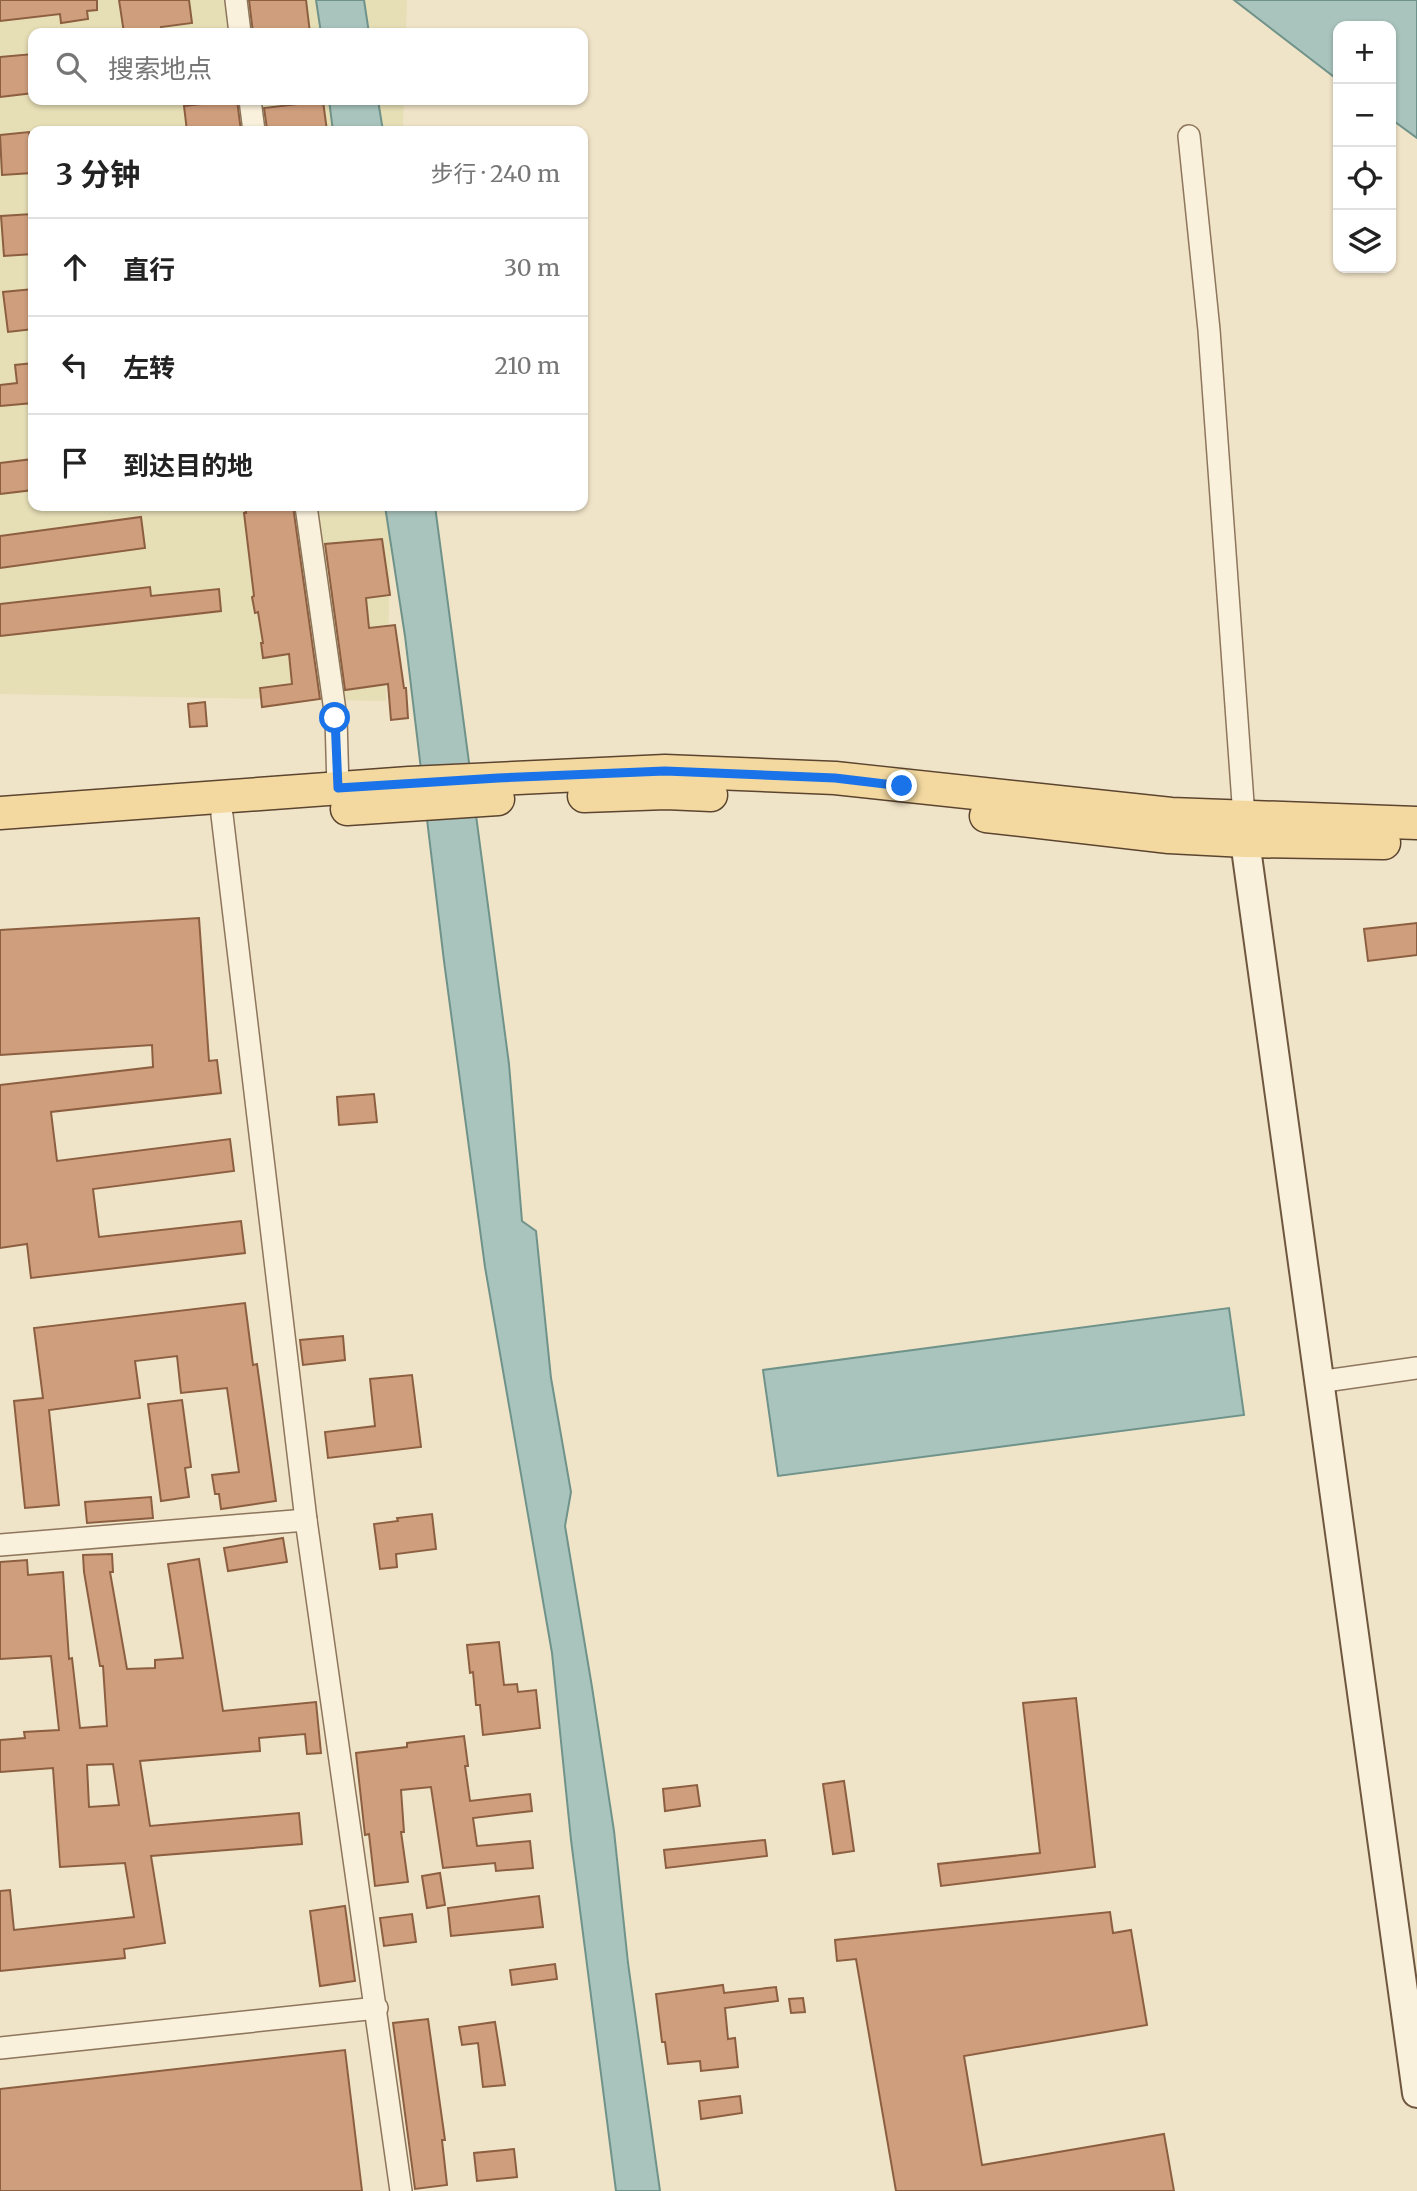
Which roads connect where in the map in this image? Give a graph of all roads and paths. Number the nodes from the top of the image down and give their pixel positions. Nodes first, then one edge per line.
1 (236, 0) edge
2 (239, 28) edge
3 (251, 105) edge
4 (253, 126) edge
5 (1189, 136) dead end
6 (307, 511) edge
7 (338, 788) junction
8 (410, 794) junction
9 (0, 813) edge
10 (222, 815) junction
11 (1417, 823) edge
12 (1244, 829) junction
13 (0, 831) edge
14 (1417, 843) edge
15 (1417, 1368) edge
16 (1318, 1382) junction
17 (306, 1520) junction
18 (0, 1545) edge
19 (377, 2008) junction
20 (0, 2048) edge
21 (1417, 2093) edge
22 (401, 2191) edge

1 - 2 street
3 - 4 street
5 - 12 street
6 - 7 street
7 - 8 main road
7 - 9 main road
8 - 10 main road
8 - 12 main road
10 - 13 main road
10 - 17 street
11 - 12 main road
12 - 14 main road
12 - 16 street
15 - 16 street
16 - 21 street
17 - 18 street
17 - 19 street
19 - 20 street
19 - 22 street

